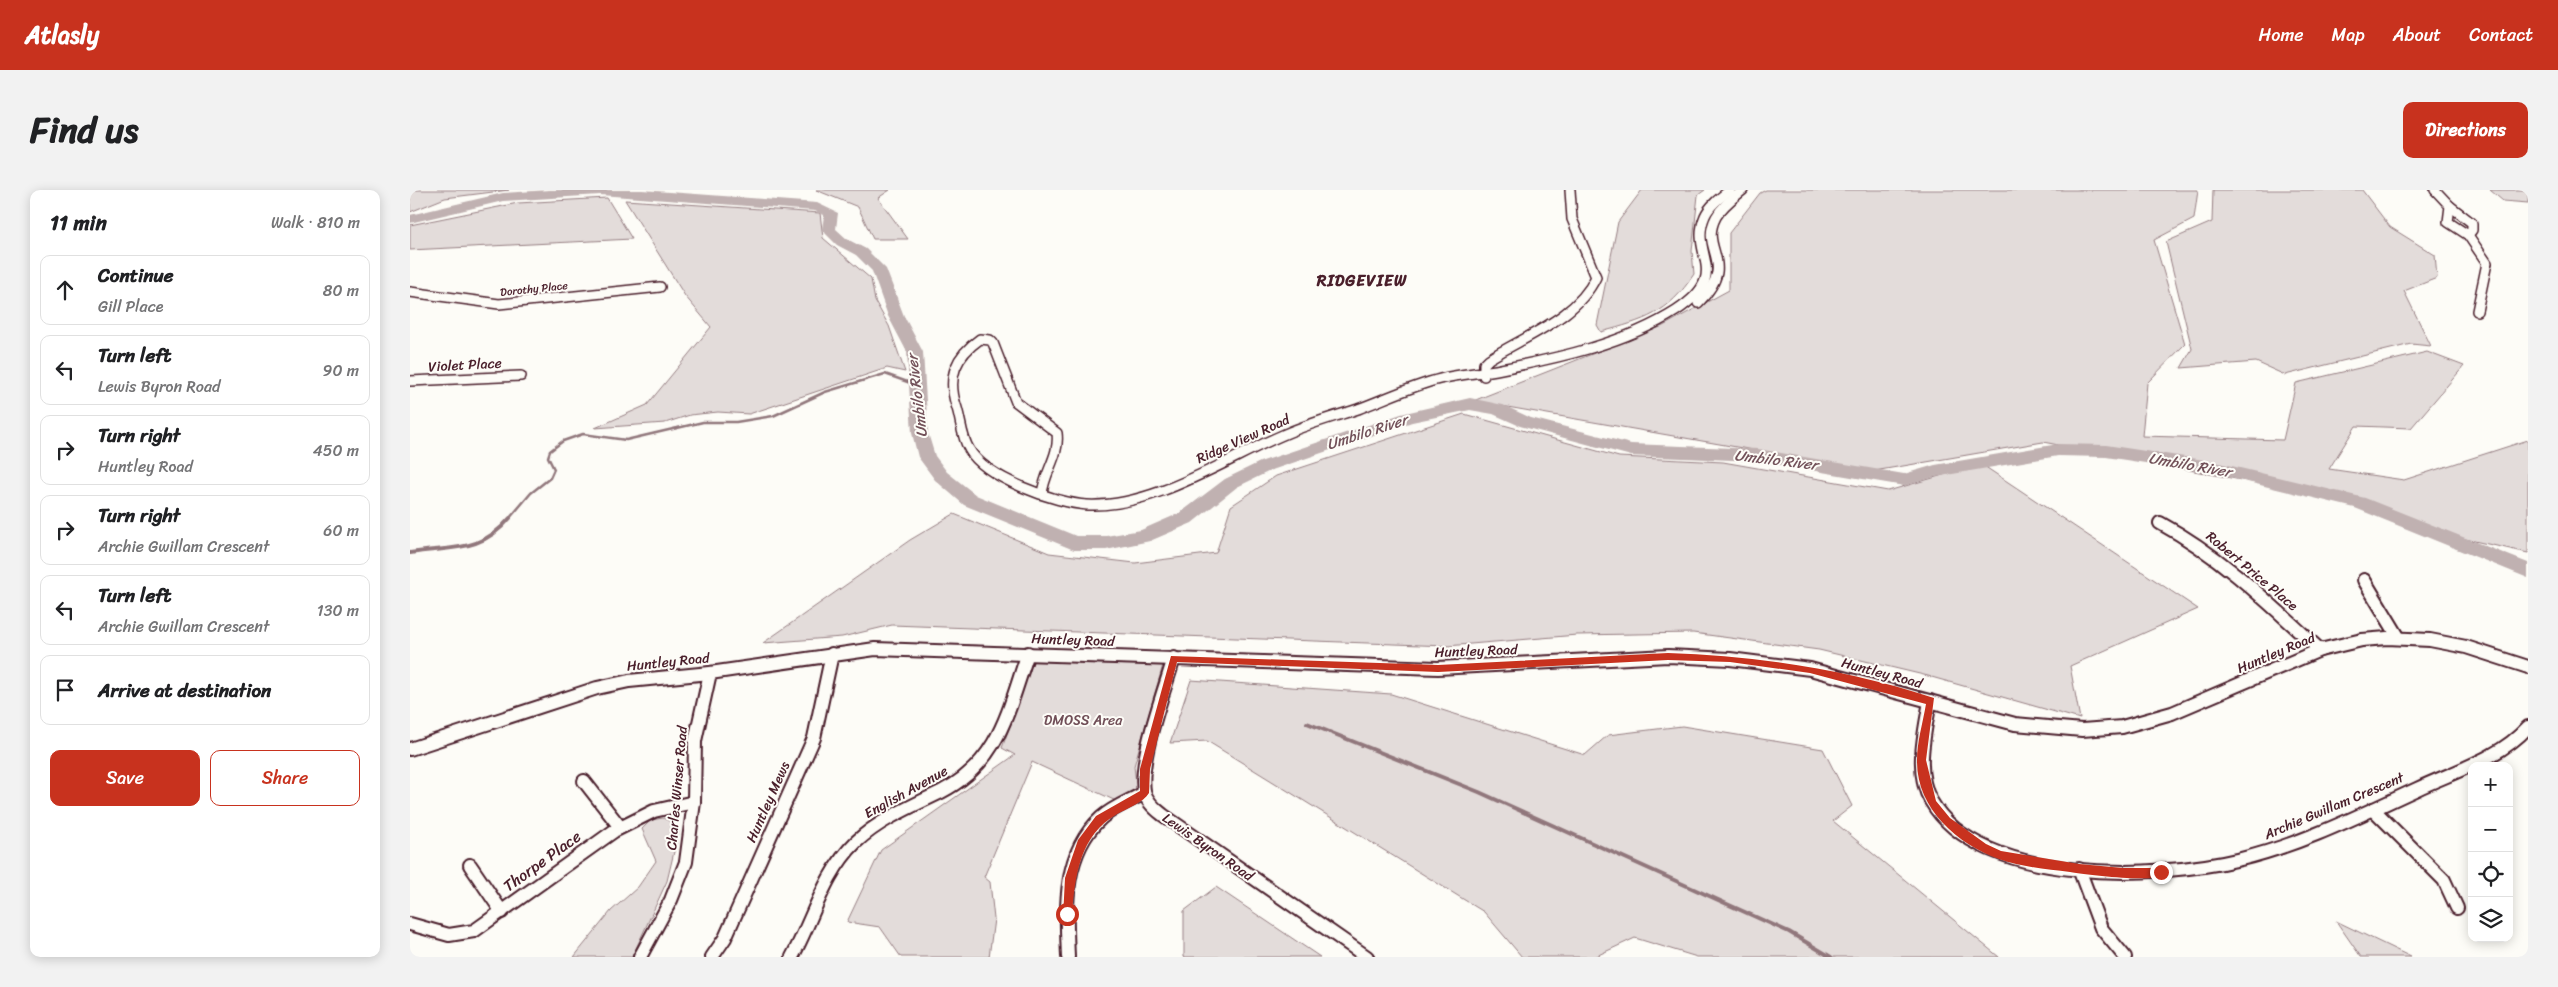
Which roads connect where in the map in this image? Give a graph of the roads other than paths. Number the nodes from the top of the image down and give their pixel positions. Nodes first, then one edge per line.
1 (1570, 190) edge
2 (1730, 190) edge
3 (1743, 190) edge
4 (2435, 190) edge
5 (2450, 206) junction
6 (2468, 235) junction
7 (660, 287) dead end
8 (410, 292) edge
9 (2477, 311) dead end
10 (1483, 374) junction
11 (522, 376) dead end
12 (410, 381) edge
13 (1042, 494) junction
14 (2160, 523) dead end
15 (2364, 580) dead end
16 (2399, 638) junction
17 (2320, 650) junction
18 (1028, 653) junction
19 (832, 654) junction
20 (1174, 658) junction
21 (2528, 667) edge
22 (710, 673) junction
23 (1930, 701) junction
24 (2528, 727) edge
25 (410, 748) edge
26 (584, 781) dead end
27 (1144, 793) junction
28 (694, 802) junction
29 (2372, 809) junction
30 (620, 827) junction
31 (470, 865) dead end
32 (2079, 869) junction
33 (2457, 908) dead end
34 (502, 912) junction
35 (410, 924) edge
36 (640, 957) edge
37 (712, 957) edge
38 (792, 957) edge
39 (1068, 957) edge
40 (1366, 957) edge
41 (2125, 957) edge

1 - 10 street
2 - 10 street, Ridge View Road
3 - 10 street, Ridge View Road
4 - 5 street
5 - 6 street
5 - 6 street
6 - 9 street
7 - 8 street, Dorothy Place
10 - 13 street, Ridge View Road
11 - 12 street, Violet Place
13 - 13 street, Ridge View Road
14 - 17 street, Robert Price Place
15 - 16 street
16 - 17 street, Huntley Road
16 - 21 street, Huntley Road
17 - 23 street, Huntley Road
18 - 19 street, Huntley Road
18 - 20 street, Huntley Road
18 - 38 street, English Avenue
19 - 22 street, Huntley Road
19 - 37 street, Huntley Mews
20 - 23 street, Huntley Road
20 - 27 street
22 - 25 street, Huntley Road
22 - 28 street, Charles Winser Road
23 - 32 street, Archie Gwillam Crescent
24 - 29 street, Archie Gwillam Crescent
26 - 30 street
27 - 39 street
27 - 40 street, Lewis Byron Road
28 - 30 street, Thorpe Place
28 - 36 street, Charles Winser Road
29 - 32 street, Archie Gwillam Crescent
29 - 33 street
30 - 34 street, Thorpe Place
31 - 34 street
32 - 41 street
34 - 35 street, Thorpe Place

